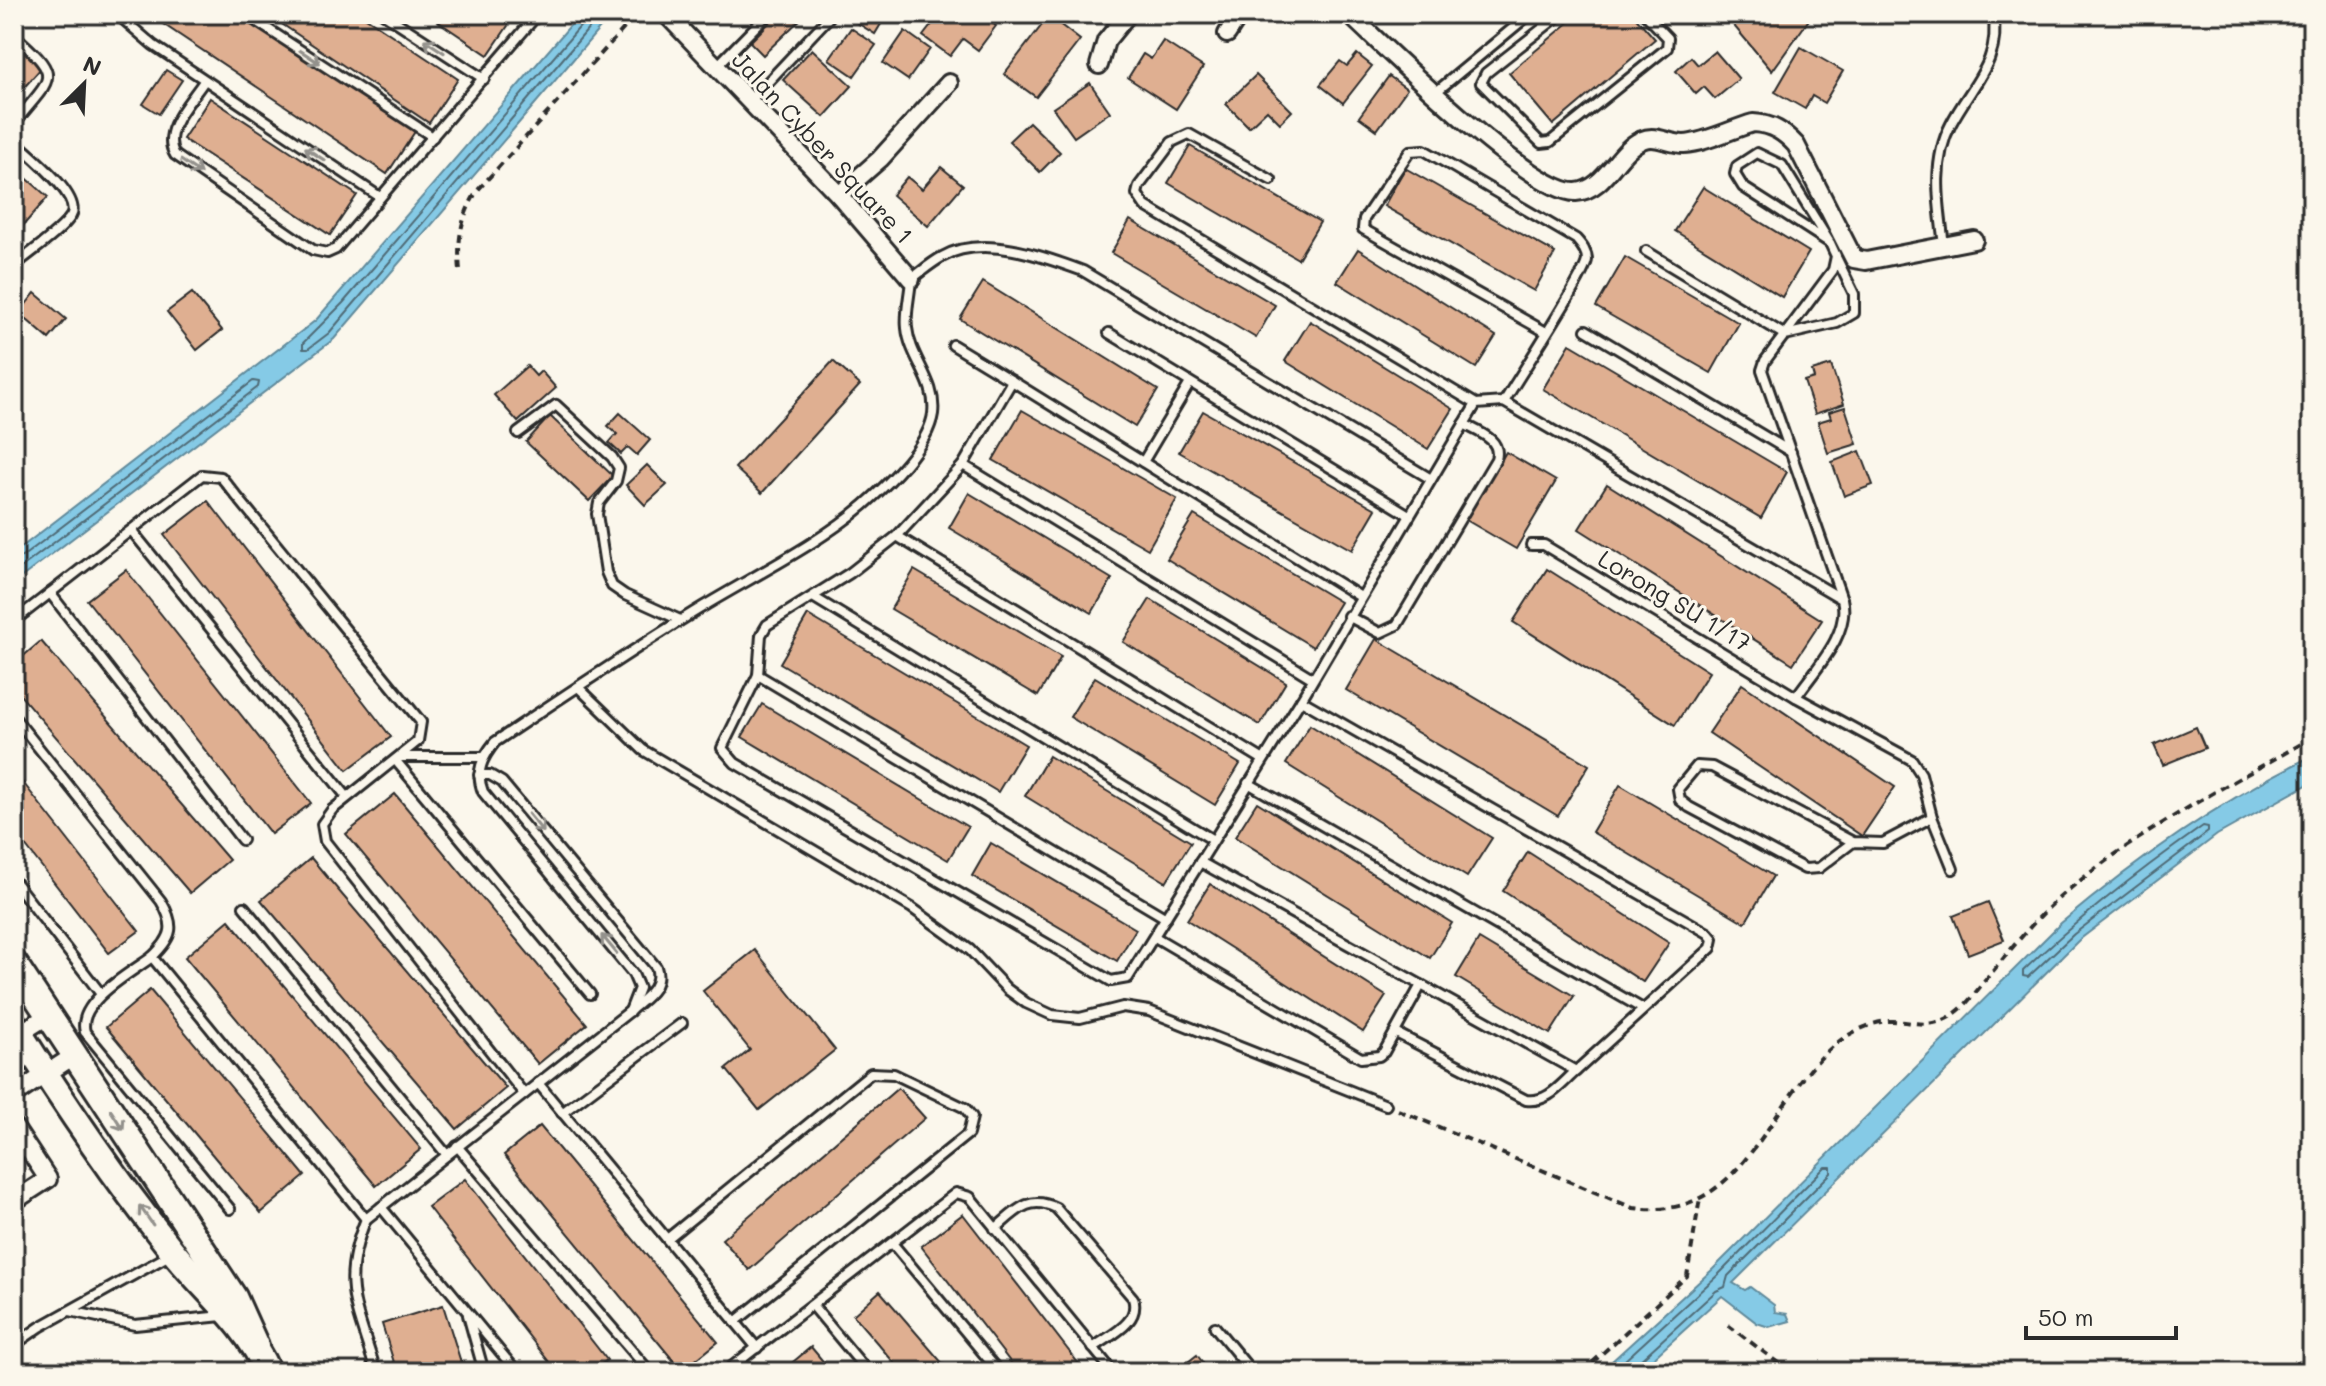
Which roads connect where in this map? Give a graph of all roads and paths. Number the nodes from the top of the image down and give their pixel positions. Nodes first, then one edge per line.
1 (117, 14) edge
2 (245, 14) edge
3 (384, 14) edge
4 (637, 14) edge
5 (666, 14) edge
6 (832, 14) edge
7 (1128, 14) edge
8 (1240, 14) edge
9 (1349, 14) edge
10 (1530, 14) edge
11 (1561, 14) edge
12 (1645, 14) edge
13 (1993, 14) edge
14 (535, 15) edge
15 (764, 18) dead end
16 (1227, 34) dead end
17 (14, 35) edge
18 (1099, 65) dead end
19 (1466, 66) junction
20 (716, 67) junction
21 (1486, 73) junction
22 (484, 79) junction
23 (204, 81) junction
24 (949, 83) dead end
25 (1436, 92) junction
26 (748, 103) junction
27 (14, 124) edge
28 (433, 137) junction
29 (14, 140) edge
30 (1271, 180) dead end
31 (839, 195) junction
32 (380, 197) junction
33 (1974, 240) dead end
34 (1830, 243) junction
35 (1944, 245) junction
36 (1646, 251) dead end
37 (1836, 256) junction
38 (14, 266) edge
39 (460, 270) dead end
40 (911, 279) junction
41 (1586, 330) dead end
42 (1546, 332) junction
43 (1109, 333) dead end
44 (1785, 335) junction
45 (953, 345) dead end
46 (1012, 381) junction
47 (1190, 383) junction
48 (1504, 402) junction
49 (1476, 404) junction
50 (1464, 424) junction
51 (518, 433) dead end
52 (1791, 452) junction
53 (1143, 462) junction
54 (963, 465) junction
55 (1431, 479) junction
56 (1409, 515) junction
57 (132, 531) junction
58 (897, 536) junction
59 (1531, 545) dead end
60 (50, 593) junction
61 (1359, 596) junction
62 (813, 597) junction
63 (1842, 599) junction
64 (1348, 616) junction
65 (680, 620) junction
66 (14, 621) edge
67 (758, 675) junction
68 (1312, 678) junction
69 (578, 687) junction
70 (1796, 697) junction
71 (1301, 700) junction
72 (14, 717) edge
73 (2312, 738) edge
74 (482, 757) junction
75 (398, 759) junction
76 (1262, 759) junction
77 (479, 775) junction
78 (1248, 783) junction
79 (347, 797) junction
80 (1932, 817) junction
81 (242, 840) dead end
82 (1213, 840) junction
83 (1853, 842) junction
84 (1200, 862) junction
85 (1953, 869) dead end
86 (14, 881) edge
87 (244, 907) dead end
88 (1166, 918) junction
89 (1155, 937) junction
90 (152, 957) junction
91 (14, 963) edge
92 (1421, 985) junction
93 (101, 994) junction
94 (590, 994) dead end
95 (1643, 1009) junction
96 (630, 1011) junction
97 (49, 1015) junction
98 (682, 1023) dead end
99 (16, 1031) edge
100 (1396, 1033) junction
101 (75, 1055) junction
102 (1576, 1071) junction
103 (47, 1073) junction
104 (538, 1083) junction
105 (524, 1094) junction
106 (14, 1095) edge
107 (1386, 1105) joint
108 (562, 1113) junction
109 (14, 1127) edge
110 (457, 1146) junction
111 (447, 1155) junction
112 (1700, 1198) junction
113 (14, 1201) edge
114 (381, 1207) junction
115 (230, 1209) dead end
116 (366, 1219) junction
117 (995, 1229) junction
118 (667, 1239) junction
119 (892, 1243) junction
120 (173, 1253) junction
121 (813, 1306) junction
122 (69, 1311) junction
123 (467, 1311) junction
124 (234, 1316) junction
125 (735, 1322) junction
126 (1728, 1325) dead end
127 (1215, 1327) dead end
128 (14, 1345) edge
129 (256, 1346) junction
130 (757, 1348) junction
131 (1093, 1348) junction
132 (738, 1368) edge
133 (268, 1372) edge
134 (376, 1372) edge
135 (484, 1372) edge
136 (517, 1372) edge
137 (650, 1372) edge
138 (725, 1372) edge
139 (868, 1372) edge
140 (999, 1372) edge
141 (1113, 1372) edge
142 (1252, 1372) edge
143 (1582, 1372) edge
144 (1790, 1372) edge

1 - 23 lane
2 -> 28 lane
22 -> 3 lane
4 - 39 path
5 - 20 street, Jalan Cyber Square 1
6 - 26 lane
7 - 18 street
8 - 16 street
9 - 25 street
10 - 19 lane
11 - 21 lane
12 - 21 lane
13 - 35 lane
14 - 22 lane
15 - 20 lane
17 - 27 lane
19 - 21 lane
19 - 25 lane
20 - 26 street, Jalan Cyber Square 1
22 - 28 lane
32 -> 23 lane
23 -> 32 lane
24 - 31 street
25 - 35 street
26 - 31 street, Jalan Cyber Square 1
28 - 32 lane
29 - 38 lane
30 - 49 lane
31 - 40 street, Jalan Cyber Square 1
33 - 35 street
34 - 34 lane
34 - 37 lane
36 - 44 lane
37 - 44 lane
37 - 44 lane
40 - 55 lane
40 - 65 lane
41 - 52 lane
42 - 42 lane
42 - 48 lane
43 - 47 lane
44 - 52 lane
45 - 46 lane
46 - 53 lane
46 - 54 lane
47 - 53 lane
47 - 56 lane
48 - 49 lane
48 - 63 lane
49 - 50 lane
50 - 55 lane
50 - 64 lane
51 - 65 lane
52 - 63 lane
53 - 61 lane
54 - 58 lane
54 - 68 lane
55 - 56 lane
56 - 61 lane
57 - 60 lane
57 - 75 lane
57 - 79 lane
58 - 62 lane
58 - 76 lane
59 - 70 lane, Lorong SU 1/17
60 - 66 lane
60 - 81 lane
61 - 64 lane
62 - 67 lane
62 - 82 lane
63 - 70 lane
64 - 68 lane
65 - 69 lane
67 - 88 lane
67 - 89 lane
68 - 71 lane
69 - 74 lane
69 - 107 lane
70 - 80 lane, Lorong SU 1/17
71 - 76 lane
71 - 95 lane
72 - 90 lane
73 - 112 path
74 - 75 lane
74 - 77 lane
75 - 79 lane
75 - 94 lane
76 - 78 lane
96 -> 77 lane
77 -> 96 lane
78 - 82 lane
78 - 95 lane
79 - 105 lane
80 - 83 lane
80 - 85 lane, Lorong SU 1/17
82 - 84 lane
83 - 83 lane
84 - 88 lane
84 - 92 lane
86 - 93 lane
87 - 111 lane
88 - 89 lane
89 - 100 lane
90 - 93 lane
90 - 116 lane
91 - 97 street
92 - 100 lane
92 - 102 lane
93 - 115 lane
95 - 102 lane
96 - 104 lane
97 - 99 street
97 - 101 street
98 - 108 lane
99 - 103 street
100 - 102 lane
101 - 103 street
101 -> 129 street
103 - 106 street
120 -> 103 street
104 - 105 lane
104 - 108 lane
105 - 110 lane
107 - 112 path
108 - 118 lane
109 - 113 street
110 - 111 lane
110 - 137 lane
111 - 114 lane
112 - 143 path
114 - 116 lane
114 - 123 lane
116 - 134 lane
117 - 119 lane
117 - 131 lane
117 - 131 lane
118 - 125 lane
118 - 125 lane
119 - 121 lane
119 - 140 lane
120 - 122 lane
120 - 124 street
121 - 130 lane
121 - 139 lane
122 - 124 lane
122 - 128 lane
123 - 135 lane
123 - 136 lane
124 - 129 street
125 - 130 lane
126 - 144 path
127 - 142 lane
129 - 133 street
130 - 132 lane
131 - 141 lane
132 - 138 lane

